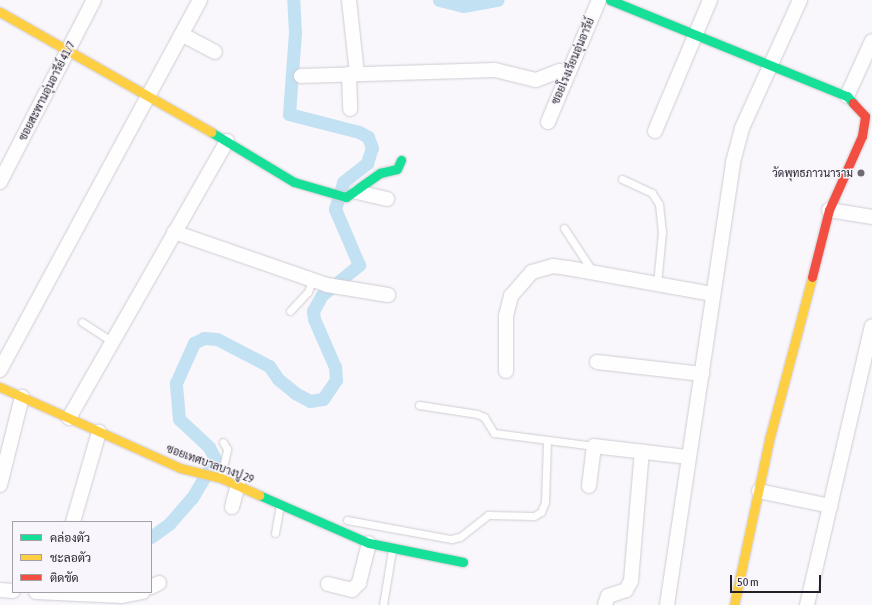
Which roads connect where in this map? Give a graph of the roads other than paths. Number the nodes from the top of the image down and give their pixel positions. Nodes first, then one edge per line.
1 (2, 0) edge
2 (94, 0) edge
3 (200, 0) edge
4 (350, 0) edge
5 (599, 0) edge
6 (610, 0) edge
7 (710, 0) edge
8 (800, 0) edge
9 (0, 5) edge
10 (0, 12) edge
11 (696, 33) junction
12 (183, 35) junction
13 (872, 41) edge
14 (69, 48) junction
15 (215, 52) dead end
16 (770, 64) junction
17 (569, 72) junction
18 (353, 74) junction
19 (301, 76) dead end
20 (151, 96) junction
21 (847, 96) junction
22 (350, 109) dead end
23 (869, 117) edge
24 (548, 122) dead end
25 (655, 131) dead end
26 (227, 141) junction
27 (401, 160) dead end
28 (622, 179) dead end
29 (0, 182) edge
30 (357, 192) junction
31 (387, 199) dead end
32 (829, 210) junction
33 (872, 217) edge
34 (564, 228) dead end
35 (174, 232) junction
36 (593, 272) junction
37 (312, 280) junction
38 (657, 284) junction
39 (712, 294) junction
40 (388, 295) dead end
41 (290, 311) dead end
42 (82, 322) dead end
43 (872, 326) edge
44 (111, 340) junction
45 (597, 362) dead end
46 (0, 370) edge
47 (506, 371) dead end
48 (702, 374) junction
49 (0, 387) edge
50 (22, 397) junction
51 (419, 405) dead end
52 (69, 418) junction
53 (99, 432) junction
54 (548, 441) junction
55 (223, 442) dead end
56 (594, 446) junction
57 (642, 451) junction
58 (688, 457) junction
59 (220, 478) junction
60 (0, 485) edge
61 (238, 485) junction
62 (589, 486) dead end
63 (759, 491) junction
64 (280, 504) junction
65 (830, 506) junction
66 (232, 507) dead end
67 (347, 520) dead end
68 (73, 521) edge
69 (275, 533) dead end
70 (369, 543) junction
71 (392, 550) junction
72 (464, 562) dead end
73 (328, 584) dead end
74 (0, 590) edge
75 (12, 591) edge
76 (58, 593) edge
77 (133, 593) edge
78 (384, 605) edge
79 (605, 605) edge
80 (667, 605) edge
81 (734, 605) edge
82 (807, 605) edge

1 - 9 street
2 - 14 street, ซอยสะพานอุ่นอารีย์ 41/7
3 - 12 street
4 - 18 street
5 - 17 street, ซอยโรงเรียนอุ่นอารีย์
6 - 11 street
7 - 11 street
8 - 16 street
10 - 14 street
11 - 16 street
11 - 25 street
12 - 15 street
12 - 20 street
13 - 21 street
14 - 20 street
14 - 29 street, ซอยสะพานอุ่นอารีย์ 41/7
16 - 21 street
16 - 39 street
17 - 18 street
17 - 24 street, ซอยโรงเรียนอุ่นอารีย์
18 - 19 street
18 - 22 street
20 - 26 street
20 - 46 street
21 - 23 street
23 - 32 street
26 - 30 street
26 - 35 street
27 - 30 street
28 - 38 lane
30 - 31 street
32 - 33 street
32 - 63 street
34 - 36 lane
35 - 37 street
35 - 44 street
36 - 38 street
36 - 47 street
37 - 40 street
37 - 41 lane
38 - 39 street
39 - 48 street
42 - 44 lane
43 - 65 street
44 - 52 street
45 - 48 street
48 - 58 street
49 - 50 street, ซอยเทศบาลบางปู 29
50 - 52 street, ซอยเทศบาลบางปู 29
50 - 60 street
51 - 54 lane
52 - 53 street, ซอยเทศบาลบางปู 29
53 - 59 street, ซอยเทศบาลบางปู 29
53 - 68 street
54 - 56 lane
54 - 67 lane
55 - 59 lane
56 - 57 street
56 - 62 street
57 - 58 street
57 - 79 street
58 - 80 street
59 - 61 street, ซอยเทศบาลบางปู 29
61 - 64 street, ซอยเทศบาลบางปู 29
61 - 66 street
63 - 65 street
63 - 81 street
64 - 69 lane
64 - 70 street, ซอยเทศบาลบางปู 29
65 - 82 street
70 - 71 street, ซอยเทศบาลบางปู 29
70 - 73 street
71 - 72 street, ซอยเทศบาลบางปู 29
71 - 78 lane
74 - 75 street
76 - 77 street

